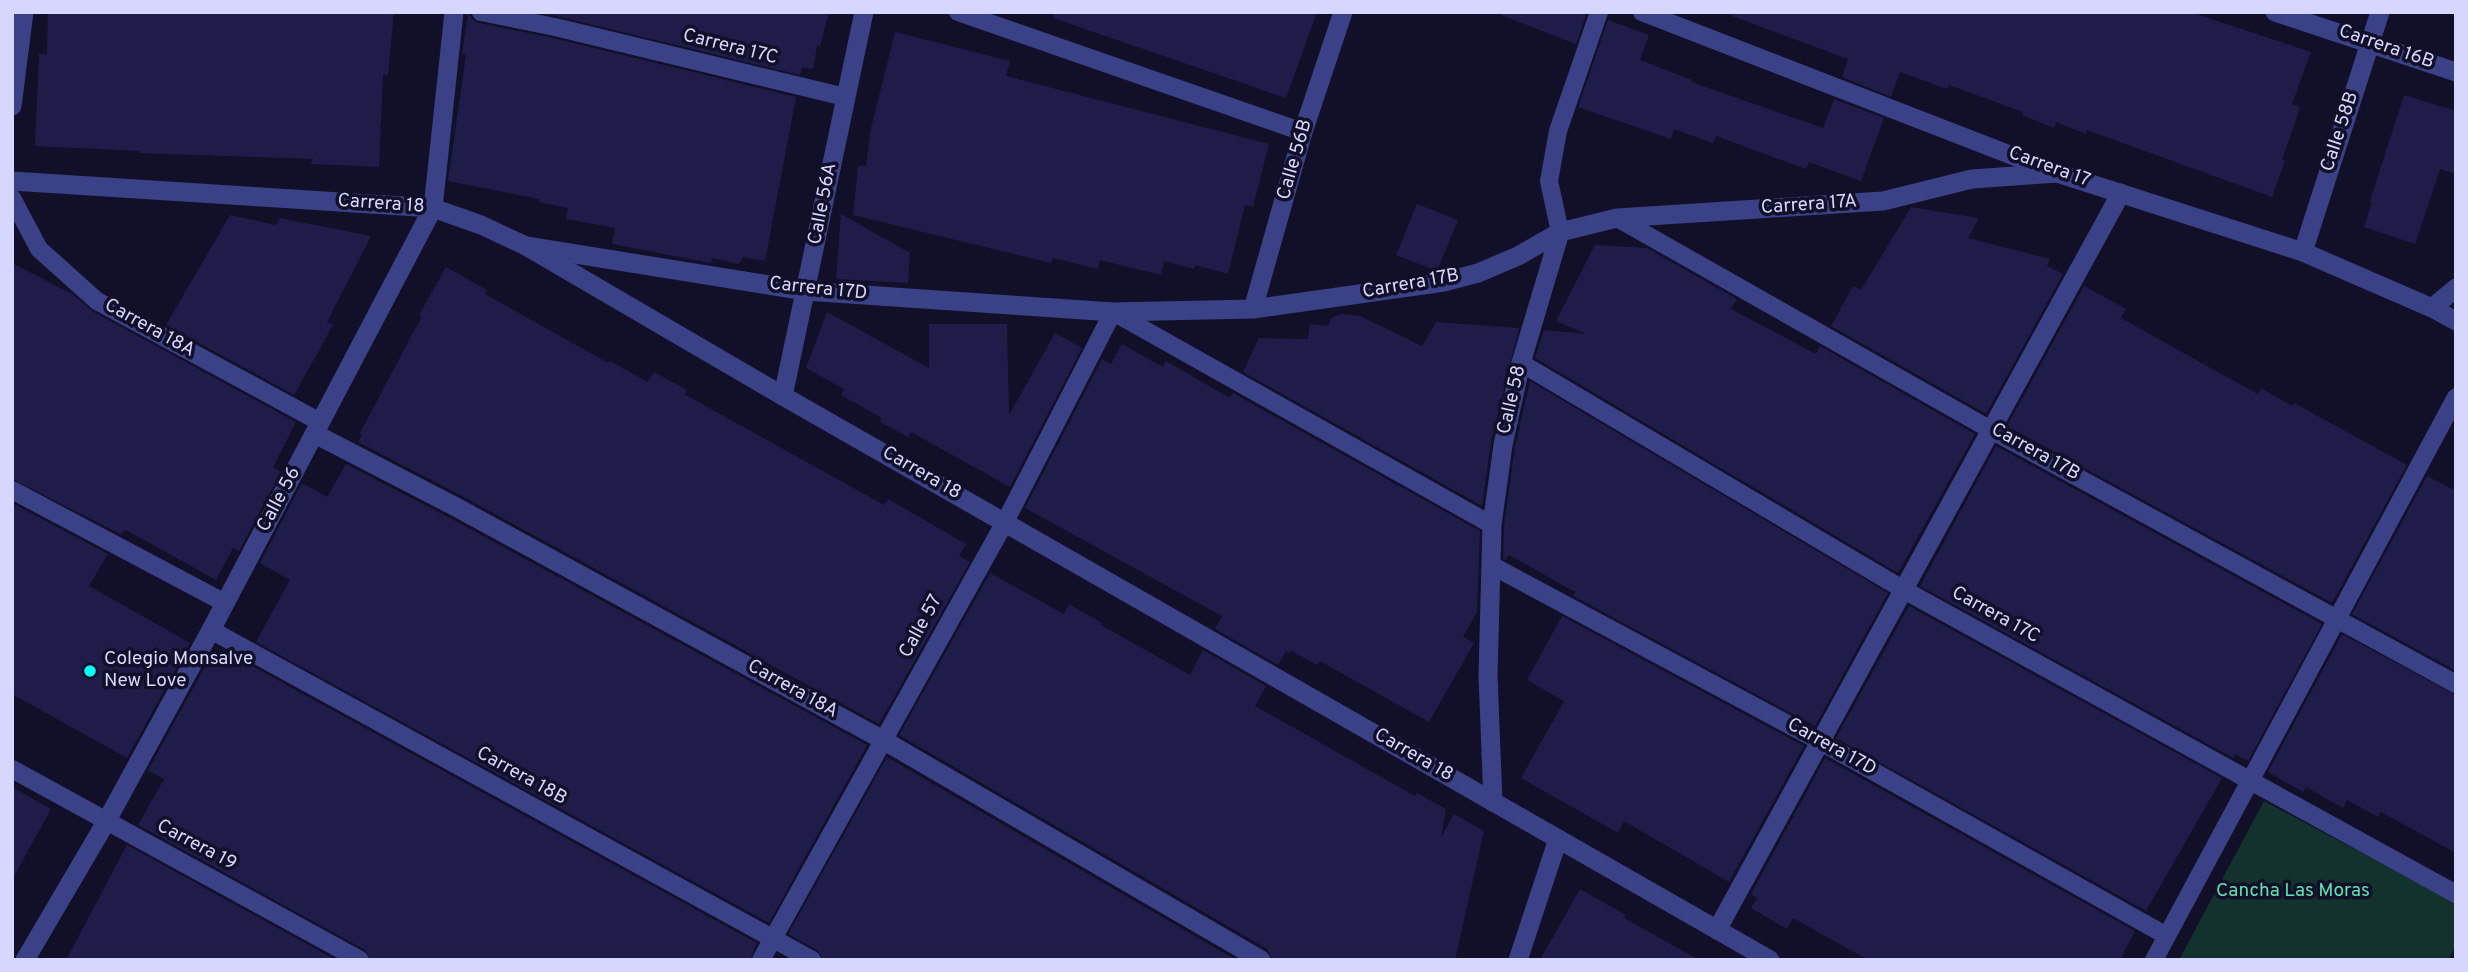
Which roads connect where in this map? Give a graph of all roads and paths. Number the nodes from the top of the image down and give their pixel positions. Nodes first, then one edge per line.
1 (24, 12) edge
2 (454, 12) edge
3 (481, 12) edge
4 (864, 12) edge
5 (958, 12) edge
6 (1343, 12) edge
7 (1599, 12) edge
8 (1642, 12) edge
9 (2276, 12) edge
10 (2380, 12) edge
11 (2370, 42) junction
12 (2456, 72) edge
13 (845, 97) junction
14 (12, 106) edge
15 (1303, 132) junction
16 (2057, 173) junction
17 (12, 181) edge
18 (2121, 193) junction
19 (12, 198) edge
20 (433, 208) junction
21 (1617, 218) junction
22 (1560, 232) junction
23 (526, 246) junction
24 (2303, 252) junction
25 (2456, 288) edge
26 (806, 291) junction
27 (2431, 308) junction
28 (1253, 309) junction
29 (1113, 312) junction
30 (2456, 321) edge
31 (1521, 363) junction
32 (783, 396) junction
33 (2456, 397) edge
34 (318, 428) junction
35 (1991, 430) junction
36 (12, 490) edge
37 (1005, 523) junction
38 (1492, 525) junction
39 (1491, 565) junction
40 (1904, 590) junction
41 (225, 603) junction
42 (2337, 619) junction
43 (211, 630) junction
44 (2456, 684) edge
45 (883, 740) junction
46 (1821, 741) junction
47 (12, 769) edge
48 (2251, 780) junction
49 (1493, 802) junction
50 (106, 822) junction
51 (1558, 839) junction
52 (2456, 894) edge
53 (1717, 930) junction
54 (2167, 936) junction
55 (772, 939) junction
56 (25, 960) edge
57 (360, 960) edge
58 (761, 960) edge
59 (812, 960) edge
60 (1261, 960) edge
61 (1518, 960) edge
62 (1770, 960) edge
63 (2154, 960) edge

1 - 14 street
2 - 20 street, Calle 56
3 - 13 lane, Carrera 17C
4 - 13 street, Calle 56A
5 - 15 lane
6 - 15 street, Calle 56B
7 - 22 lane, Calle 58
8 - 16 lane, Carrera 17
9 - 11 street, Carrera 16B
10 - 11 street, Calle 58B
11 - 12 street, Carrera 16B
11 - 24 street, Calle 58B
13 - 26 street, Calle 56A
15 - 28 street, Calle 56B
16 - 18 street, Carrera 17
16 - 21 street, Carrera 17A
17 - 20 street, Carrera 18
18 - 24 street, Carrera 17
18 - 35 street
19 - 34 lane, Carrera 18A
20 - 23 street, Carrera 18
20 - 34 street, Calle 56
21 - 22 street, Carrera 17A
21 - 35 lane, Carrera 17B
22 - 28 street, Carrera 17B
22 - 31 street, Calle 58
23 - 26 street, Carrera 17D
23 - 32 street, Carrera 18
24 - 27 street, Carrera 17
25 - 27 street
26 - 29 street, Carrera 17D
26 - 32 street, Calle 56A
27 - 30 street, Carrera 17
28 - 29 street, Carrera 17D
29 - 37 lane, Calle 57
29 - 38 lane, Carrera 17D
31 - 38 street, Calle 58
31 - 40 lane, Carrera 17C
32 - 37 street, Carrera 18
33 - 42 lane
34 - 41 street, Calle 56
34 - 45 street, Carrera 18A
35 - 40 street
35 - 42 lane, Carrera 17B
36 - 41 lane
37 - 45 lane, Calle 57
37 - 49 street, Carrera 18
38 - 39 street, Calle 58
39 - 46 lane, Carrera 17D
39 - 49 street, Calle 58
40 - 46 street
40 - 48 lane, Carrera 17C
41 - 43 street, Calle 56
42 - 44 lane, Carrera 17B
42 - 48 lane
43 - 50 street, Calle 56
43 - 55 lane, Carrera 18B
45 - 55 lane, Calle 57
45 - 60 street, Carrera 18A
46 - 53 street
46 - 54 lane, Carrera 17D
47 - 50 lane, Carrera 19
48 - 52 lane, Carrera 17C
48 - 54 lane
49 - 51 street, Carrera 18
50 - 56 street, Calle 56
50 - 57 lane, Carrera 19
51 - 53 street, Carrera 18
51 - 61 street
53 - 62 street, Carrera 18
54 - 63 lane
55 - 58 lane, Calle 57
55 - 59 lane, Carrera 18B

